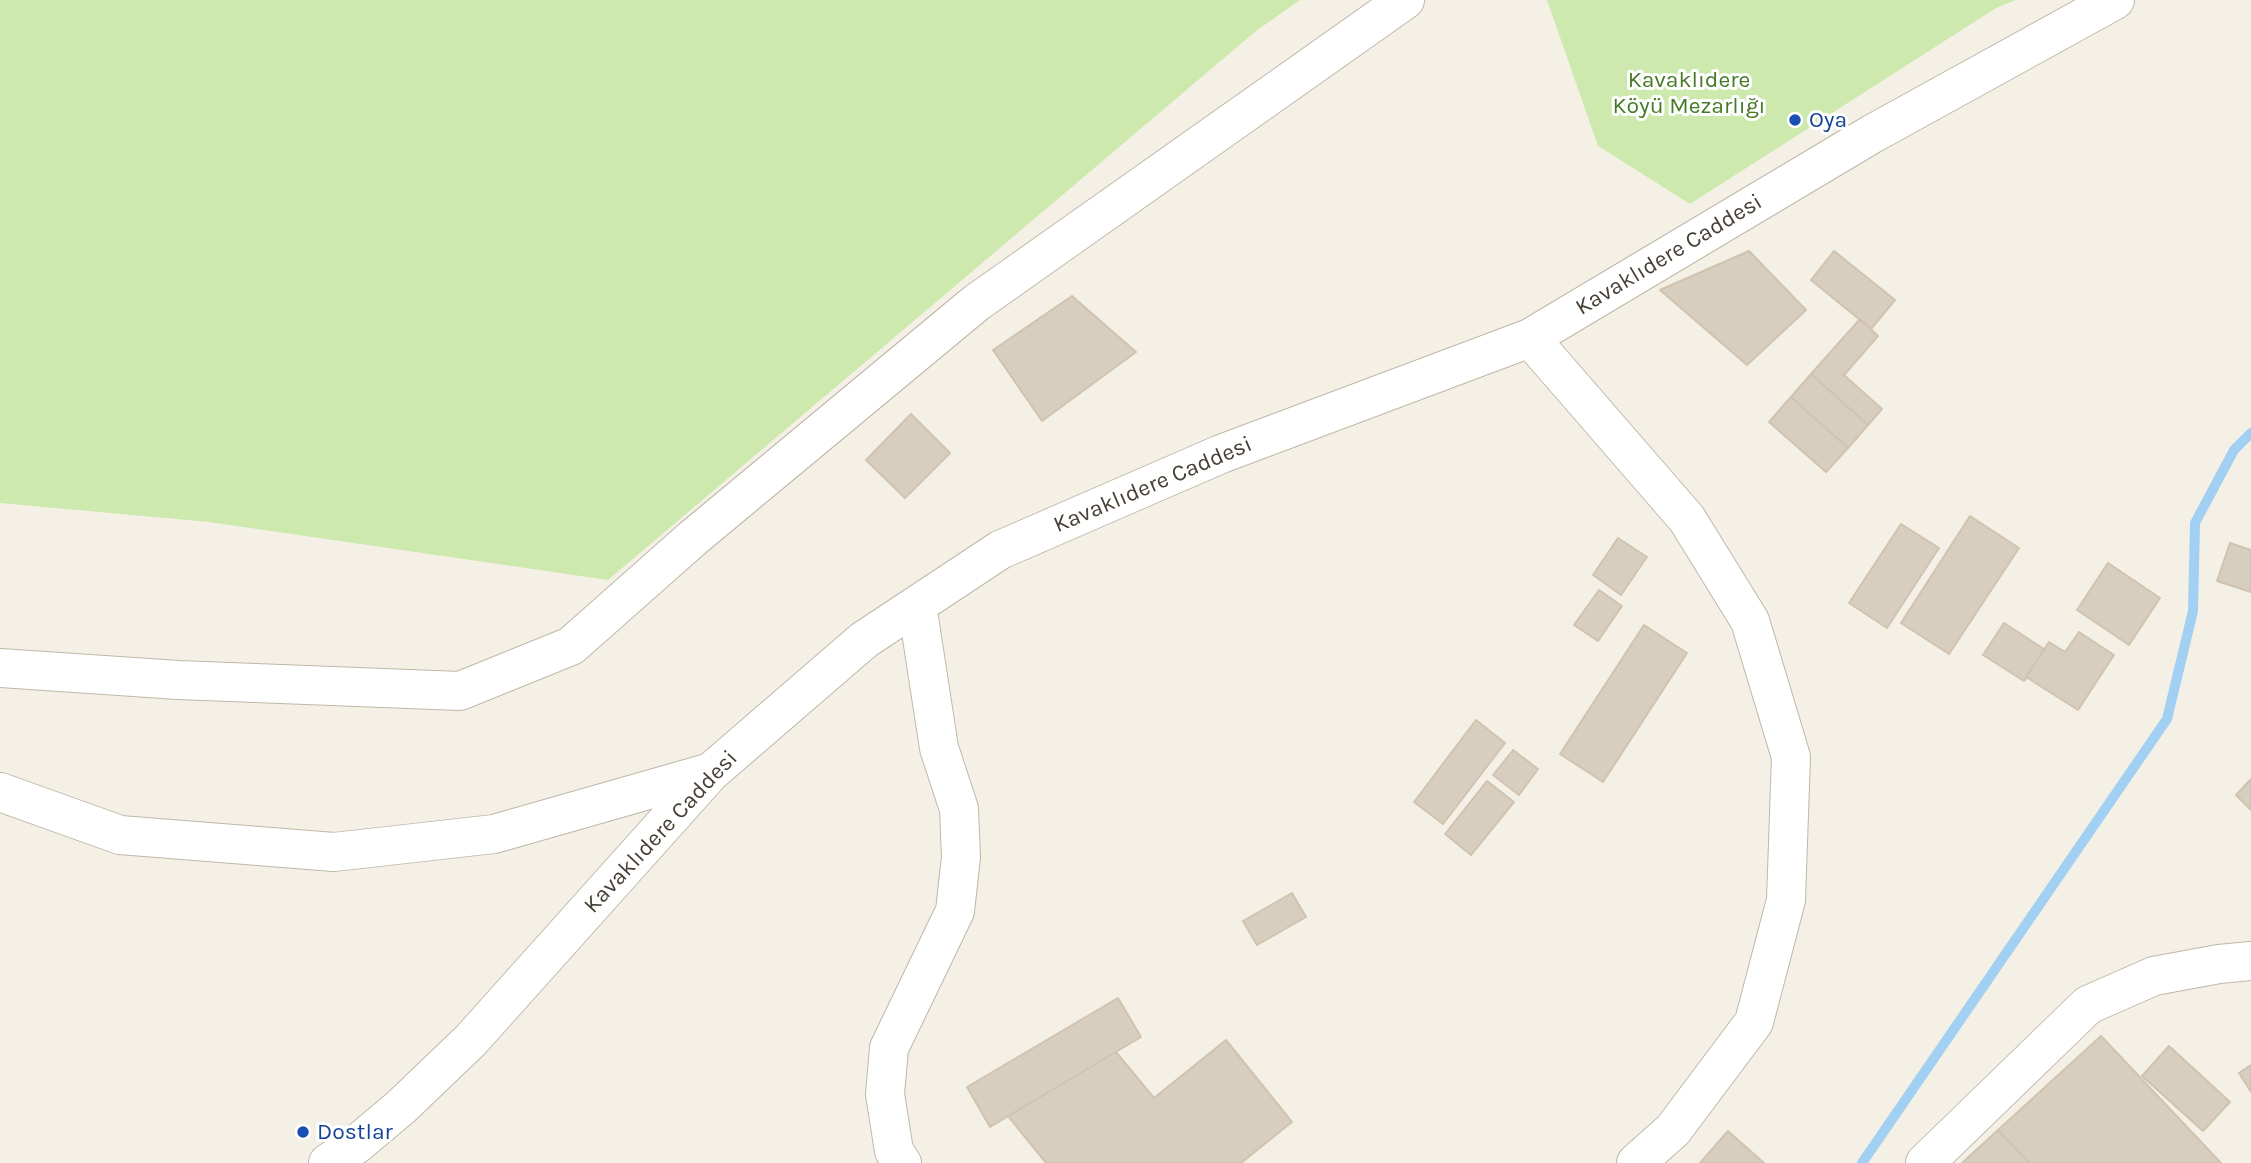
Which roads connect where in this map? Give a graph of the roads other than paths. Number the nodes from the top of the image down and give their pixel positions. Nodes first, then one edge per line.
1 (1405, 0) edge
2 (2115, 0) edge
3 (1530, 338) junction
4 (917, 605) junction
5 (0, 668) edge
6 (711, 772) junction
7 (0, 792) edge
8 (2251, 961) edge
9 (328, 1163) edge
10 (902, 1163) edge
11 (1636, 1163) edge
12 (1925, 1163) edge

1 - 5 street
2 - 3 street, Kavaklıdere Caddesi
3 - 4 street, Kavaklıdere Caddesi
3 - 11 street
4 - 6 street, Kavaklıdere Caddesi
4 - 10 street
6 - 7 street
6 - 9 street, Kavaklıdere Caddesi
8 - 12 street

